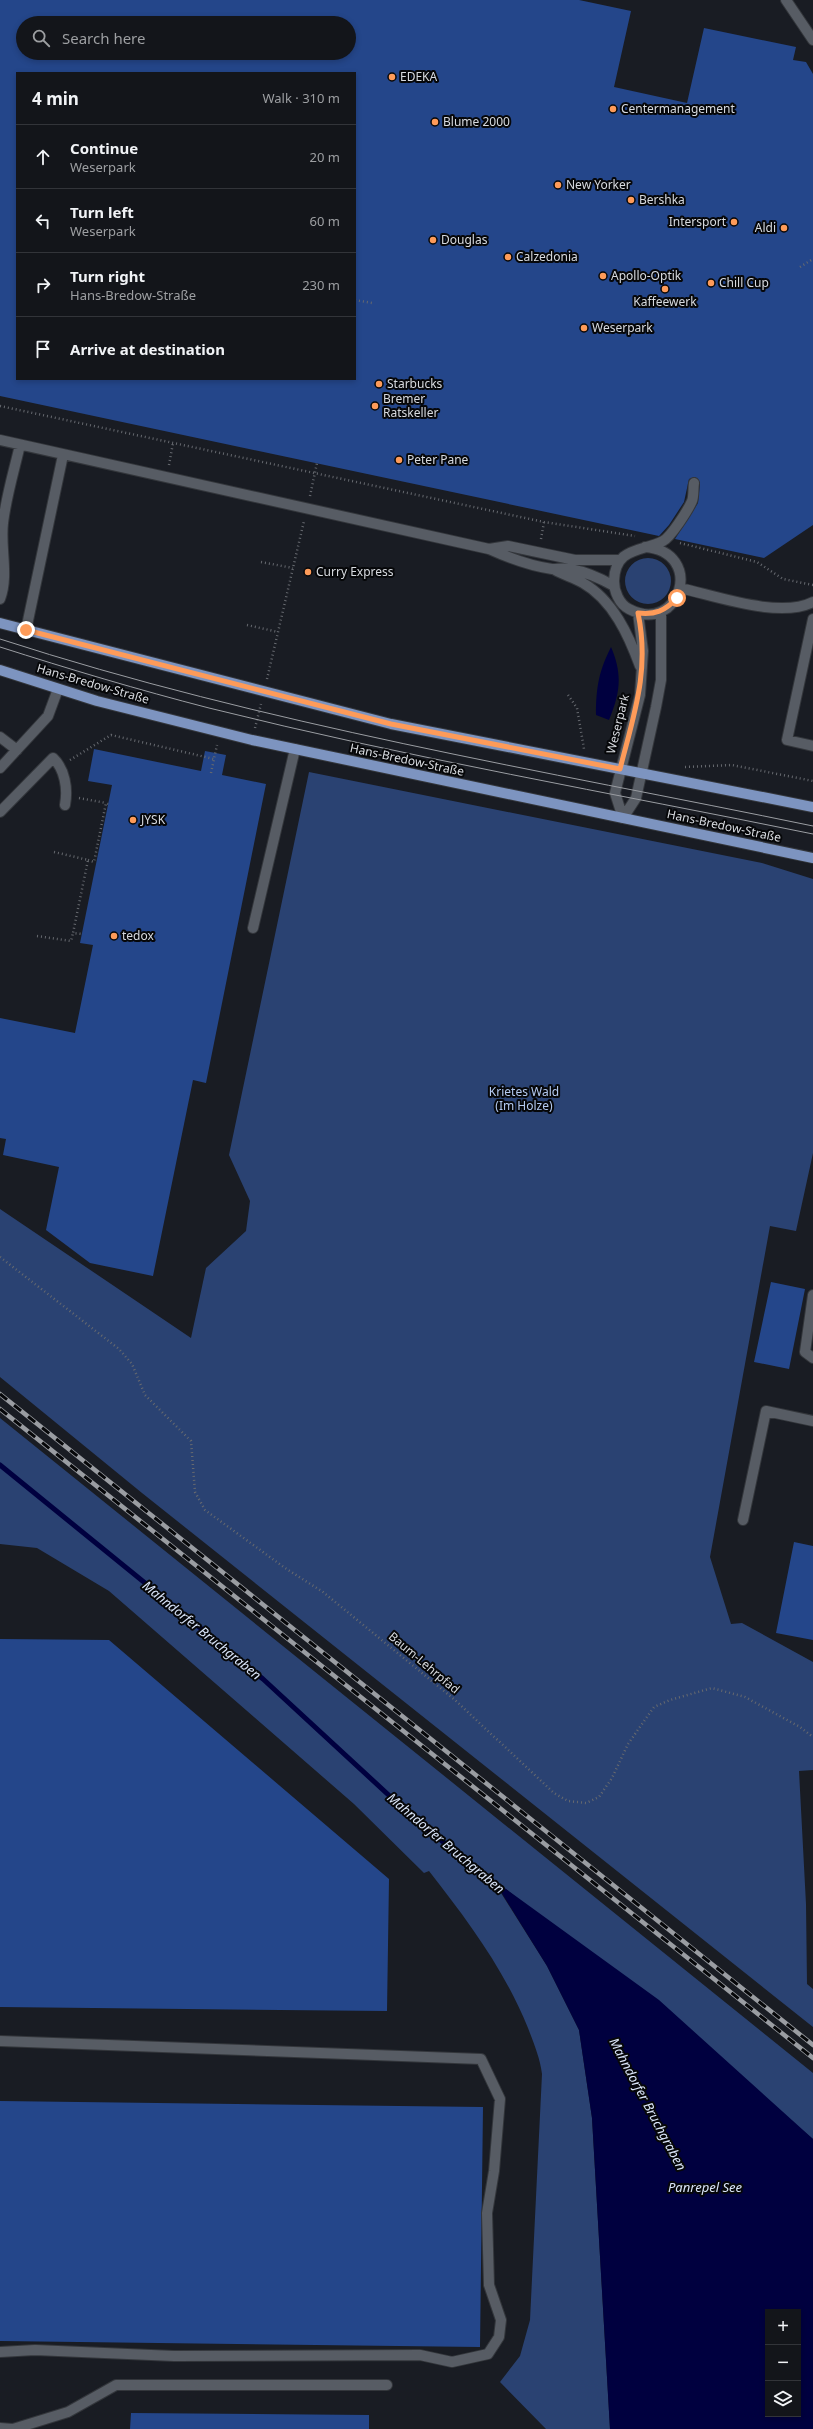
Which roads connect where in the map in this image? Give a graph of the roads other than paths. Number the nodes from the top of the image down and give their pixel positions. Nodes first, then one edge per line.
1 (786, 0) edge
2 (813, 40) edge
3 (0, 440) edge
4 (20, 445) junction
5 (63, 455) junction
6 (694, 483) dead end
7 (665, 540) junction
8 (644, 542) junction
9 (489, 548) junction
10 (666, 552) junction
11 (620, 560) junction
12 (552, 569) junction
13 (614, 586) junction
14 (680, 588) junction
15 (0, 599) edge
16 (811, 603) edge
17 (661, 612) junction
18 (638, 613) junction
19 (813, 617) edge
20 (0, 623) edge
21 (26, 630) junction
22 (0, 670) edge
23 (643, 672) junction
24 (58, 689) junction
25 (0, 737) edge
26 (813, 746) edge
27 (295, 749) junction
28 (17, 750) junction
29 (0, 768) edge
30 (620, 769) junction
31 (641, 773) junction
32 (66, 800) road end
33 (813, 807) edge
34 (0, 812) edge
35 (623, 818) junction
36 (813, 858) edge
37 (252, 928) dead end
38 (813, 1296) edge
39 (813, 1358) edge
40 (813, 1421) edge
41 (743, 1520) dead end
42 (0, 2041) edge
43 (0, 2352) edge
44 (388, 2385) dead end
45 (0, 2428) edge

1 - 2 street
3 - 4 street
4 - 5 street
4 - 15 street
5 - 9 street
5 - 21 street
6 - 7 street
7 - 8 street
7 - 10 street
8 - 10 street
8 - 11 street
9 - 11 street
9 - 12 street
10 - 14 street
11 - 13 street
12 - 13 street
12 - 23 street
13 - 18 street
14 - 16 street
14 - 17 street
16 - 19 street
17 - 18 street
17 - 31 street
18 - 23 street, Weserpark
19 - 26 street
20 - 21 main road
21 - 30 main road
22 - 24 main road, Hans-Bredow-Straße
23 - 30 street, Weserpark
24 - 27 main road, Hans-Bredow-Straße
24 - 28 street
25 - 28 street
27 - 35 main road, Hans-Bredow-Straße
27 - 37 street
28 - 29 street
30 - 31 main road
30 - 35 street, Weserpark
31 - 33 main road
31 - 35 street
32 - 34 street
35 - 36 main road, Hans-Bredow-Straße
38 - 39 street
40 - 41 street
42 - 43 street
44 - 45 street

